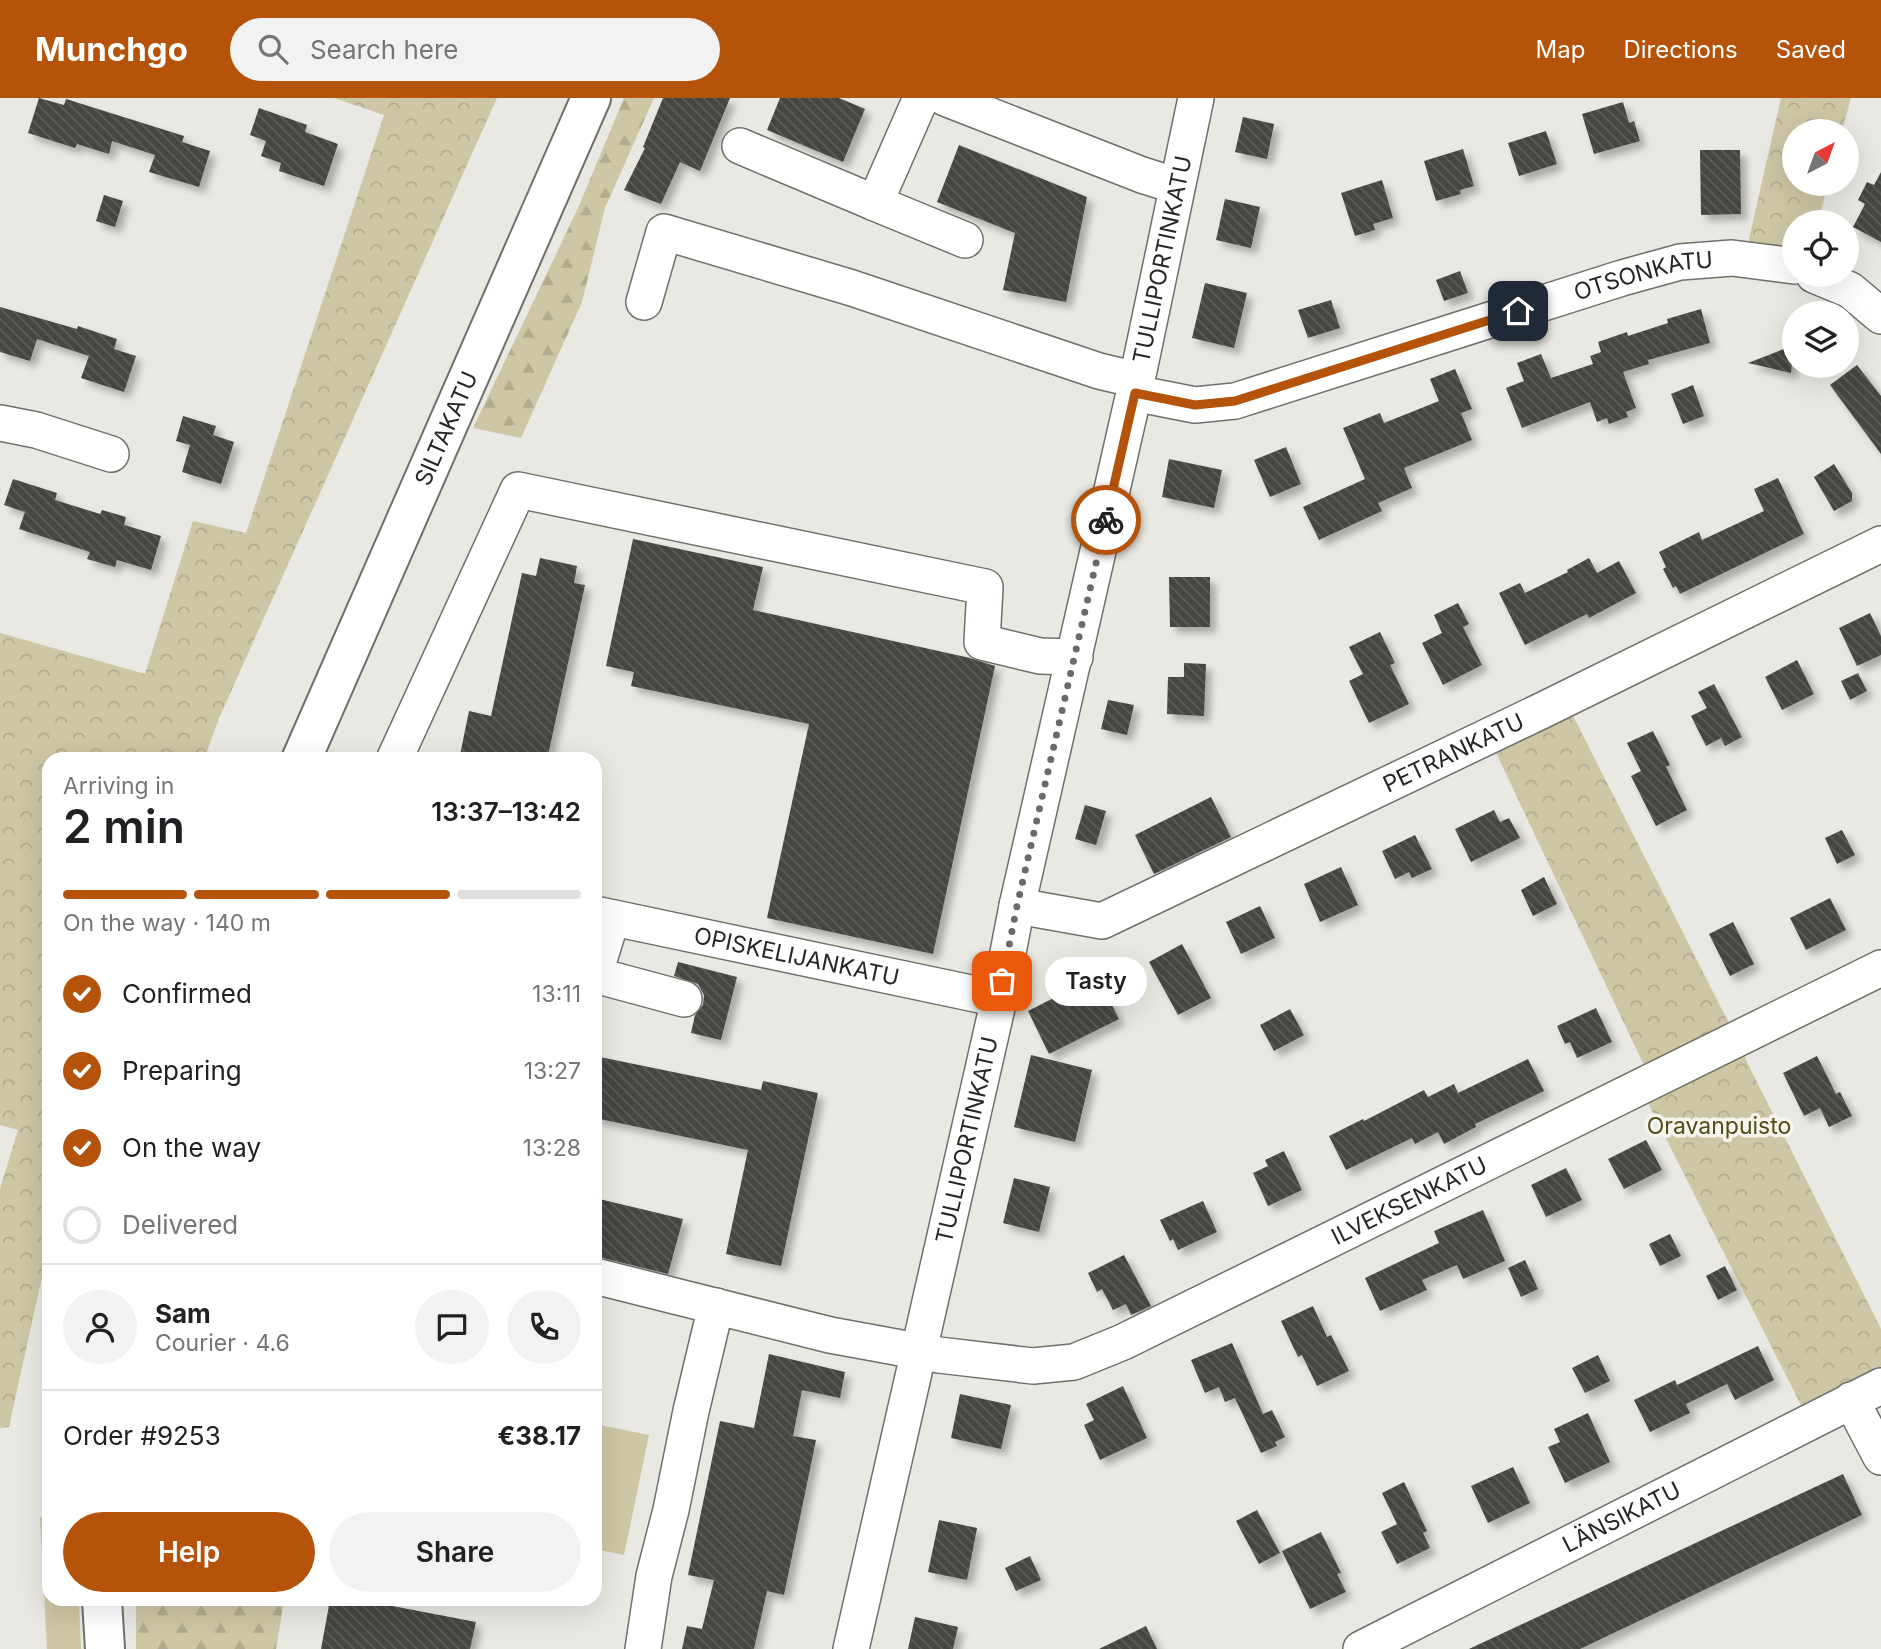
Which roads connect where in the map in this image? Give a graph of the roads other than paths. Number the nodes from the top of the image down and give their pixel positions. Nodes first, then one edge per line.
1 (592, 98) edge
2 (921, 98) edge
3 (945, 98) edge
4 (1196, 98) edge
5 (740, 146) dead end
6 (1177, 186) junction
7 (876, 203) junction
8 (965, 240) dead end
9 (1782, 264) edge
10 (1843, 287) edge
11 (644, 302) dead end
12 (1881, 316) edge
13 (1136, 386) junction
14 (0, 423) edge
15 (111, 454) dead end
16 (1881, 544) edge
17 (1075, 657) junction
18 (305, 752) edge
19 (398, 752) edge
20 (1017, 906) junction
21 (604, 916) edge
22 (1881, 968) edge
23 (602, 976) edge
24 (684, 999) dead end
25 (999, 999) junction
26 (602, 1278) edge
27 (716, 1306) junction
28 (920, 1351) junction
29 (1866, 1393) edge
30 (1881, 1457) edge
31 (102, 1606) edge
32 (105, 1649) edge
33 (643, 1649) edge
34 (851, 1649) edge
35 (1361, 1649) edge

1 - 18 main road, SILTAKATU
2 - 7 street
3 - 6 street
4 - 6 street, TULLIPORTINKATU
5 - 7 street
6 - 13 street, TULLIPORTINKATU
7 - 8 street
9 - 13 street, OTSONKATU
10 - 12 street
11 - 13 street, OTSONKATU
13 - 17 street, TULLIPORTINKATU
14 - 15 street
16 - 20 street, PETRANKATU
17 - 19 street
17 - 20 street, TULLIPORTINKATU
20 - 25 street, TULLIPORTINKATU
21 - 25 street, OPISKELIJANKATU
22 - 28 street, ILVEKSENKATU
23 - 24 street
25 - 28 street, TULLIPORTINKATU
26 - 27 street, ILVEKSENKATU
27 - 28 street, ILVEKSENKATU
27 - 33 street
28 - 34 street, TULLIPORTINKATU
29 - 30 street
29 - 35 street, LÄNSIKATU
31 - 32 main road

